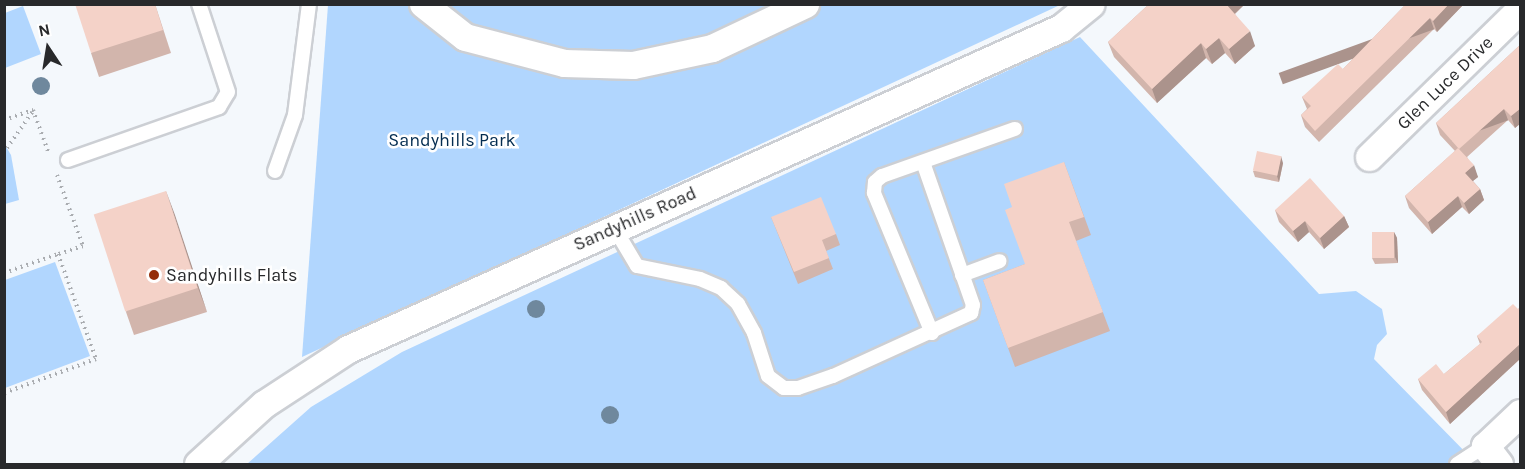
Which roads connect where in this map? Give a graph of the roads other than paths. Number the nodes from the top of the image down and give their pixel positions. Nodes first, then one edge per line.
1 (199, 4) edge
2 (309, 4) edge
3 (423, 4) edge
4 (805, 4) edge
5 (1092, 4) edge
6 (1521, 9) edge
7 (1015, 129) dead end
8 (1369, 157) dead end
9 (68, 160) dead end
10 (923, 162) junction
11 (275, 171) dead end
12 (615, 228) junction
13 (1000, 261) dead end
14 (962, 275) junction
15 (932, 333) junction
16 (1521, 413) edge
17 (1492, 455) edge
18 (198, 465) edge
19 (1457, 465) edge

1 - 9 lane
2 - 11 lane
3 - 4 street
5 - 12 street, Sandyhills Road
6 - 8 street, Glen Luce Drive
7 - 10 lane
10 - 14 lane
10 - 15 lane
12 - 15 lane
12 - 18 street, Sandyhills Road
13 - 14 lane
14 - 15 lane
16 - 17 street
17 - 19 lane

